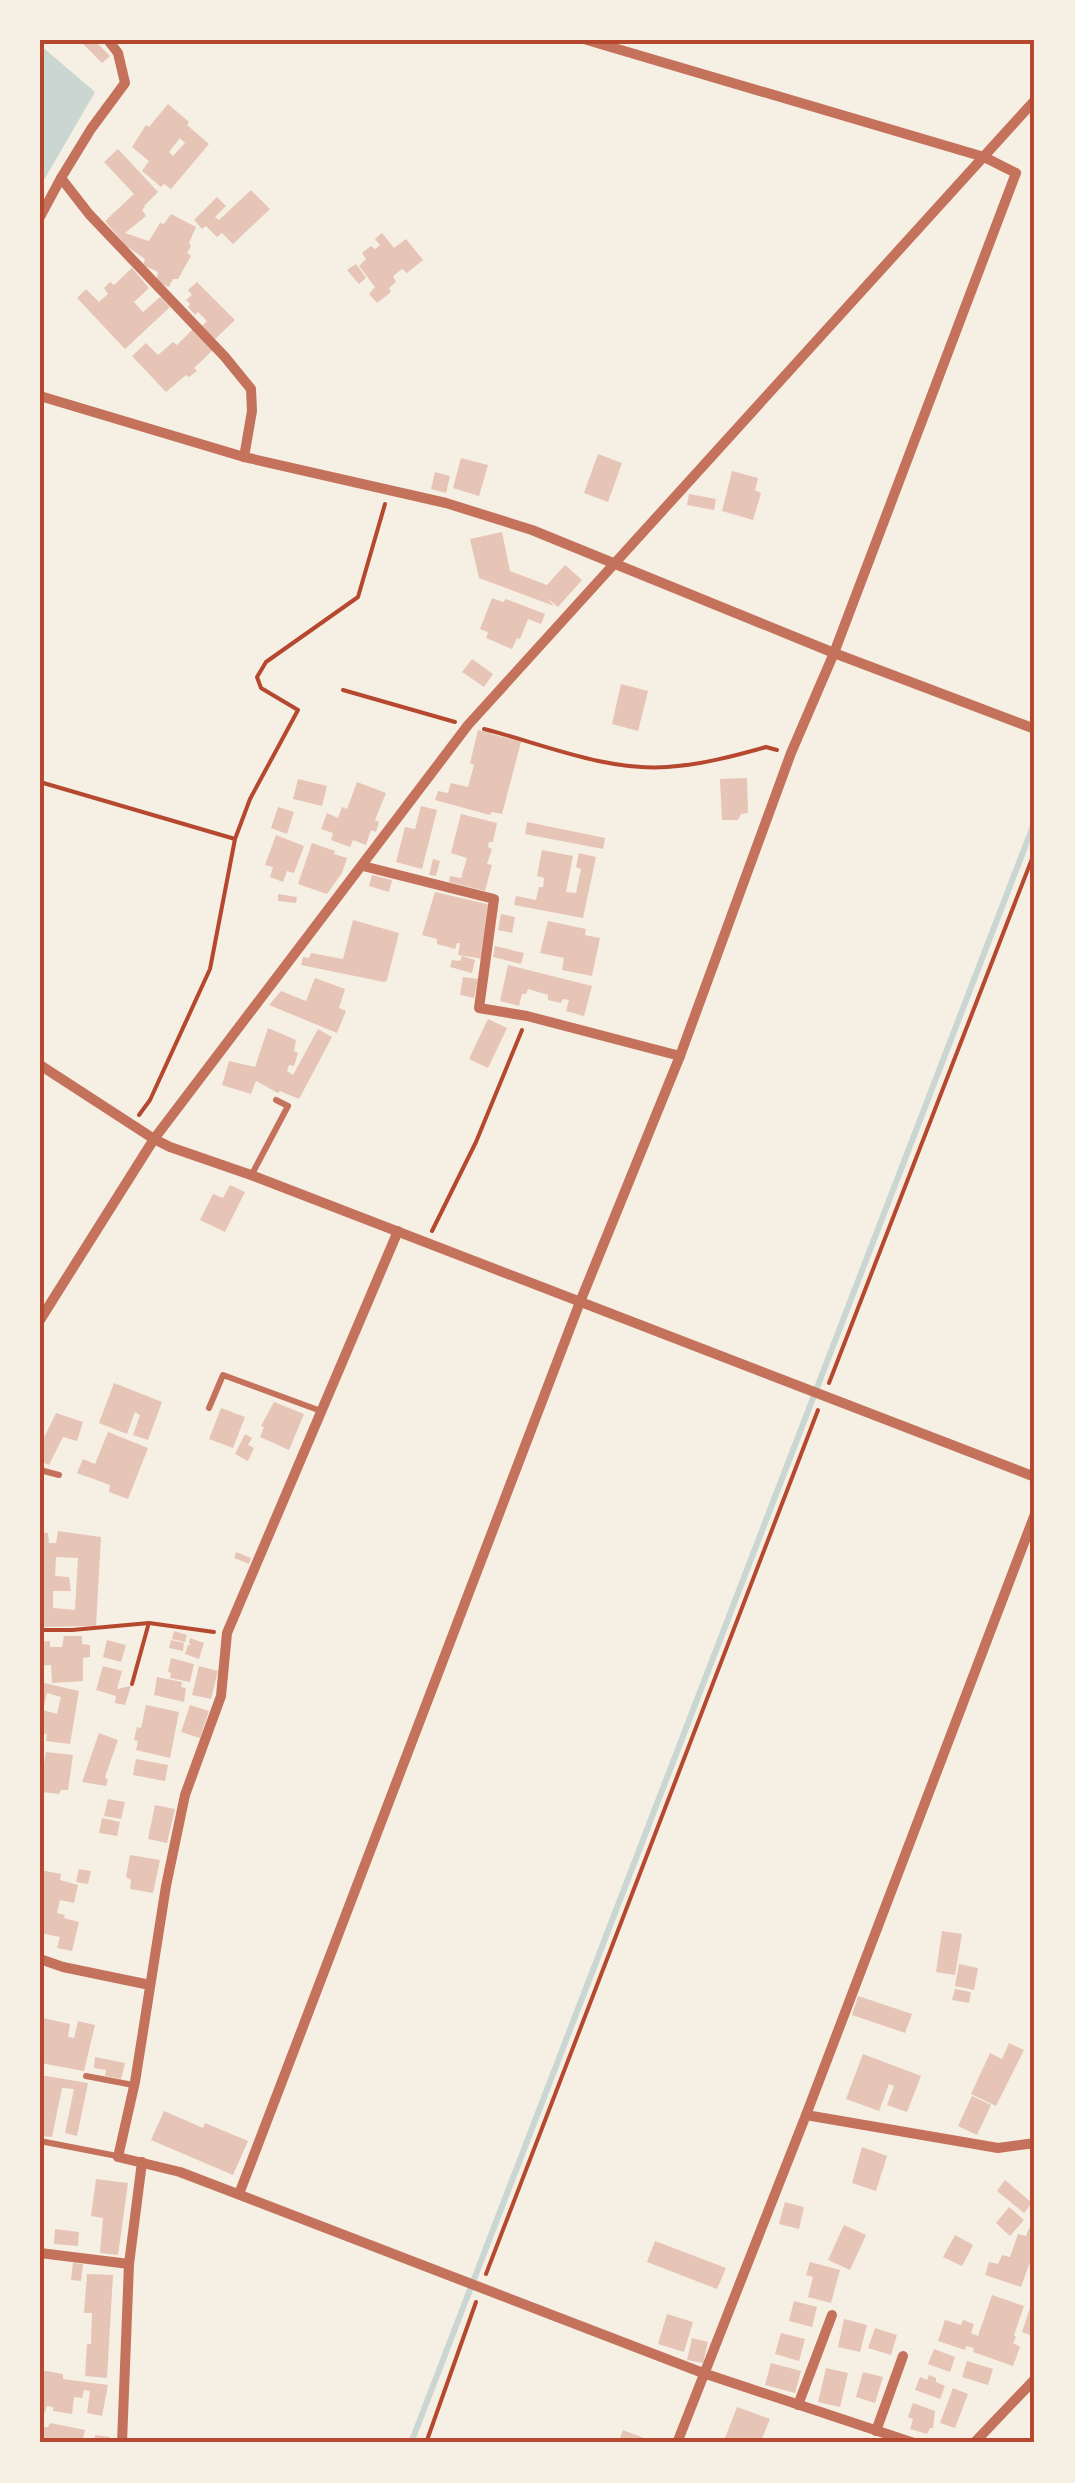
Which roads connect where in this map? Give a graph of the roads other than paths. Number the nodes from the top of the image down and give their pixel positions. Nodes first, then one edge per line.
1 (108, 40) edge
2 (587, 40) edge
3 (1035, 100) edge
4 (984, 157) junction
5 (61, 178) junction
6 (40, 217) edge
7 (40, 396) edge
8 (244, 457) junction
9 (614, 565) junction
10 (834, 653) junction
11 (1035, 729) edge
12 (362, 866) junction
13 (680, 1056) junction
14 (40, 1066) edge
15 (276, 1100) dead end
16 (154, 1139) junction
17 (251, 1175) junction
18 (398, 1232) junction
19 (580, 1302) junction
20 (40, 1320) edge
21 (209, 1408) dead end
22 (322, 1412) junction
23 (40, 1470) edge
24 (58, 1475) dead end
25 (1035, 1477) edge
26 (1035, 1514) edge
27 (40, 1960) edge
28 (150, 1985) junction
29 (86, 2076) dead end
30 (134, 2085) junction
31 (806, 2115) junction
32 (40, 2141) edge
33 (1035, 2143) edge
34 (118, 2157) junction
35 (142, 2162) junction
36 (239, 2194) junction
37 (40, 2253) edge
38 (129, 2264) junction
39 (832, 2315) dead end
40 (904, 2356) dead end
41 (703, 2373) junction
42 (1035, 2379) edge
43 (798, 2405) junction
44 (876, 2431) junction
45 (122, 2443) edge
46 (677, 2443) edge
47 (914, 2443) edge
48 (974, 2443) edge

1 - 5 street
2 - 4 street
3 - 4 street
4 - 9 street
4 - 10 street
5 - 6 street
5 - 8 street
7 - 8 street
8 - 9 street
9 - 10 street
9 - 12 street
10 - 11 street
10 - 13 street
12 - 13 street
12 - 16 street
13 - 19 street
14 - 16 street
15 - 17 lane
16 - 17 street
16 - 20 street
17 - 18 street
18 - 19 street
18 - 22 street
19 - 25 street
19 - 36 street
21 - 22 lane
22 - 28 street
23 - 24 lane
26 - 31 street
27 - 28 street
28 - 30 street
29 - 30 lane
30 - 34 street
31 - 33 street
31 - 41 street
32 - 34 lane
34 - 35 street
35 - 36 street
35 - 38 street
36 - 41 street
37 - 38 street
38 - 45 street
39 - 43 street
40 - 44 street
41 - 43 street
41 - 46 street
42 - 48 street
43 - 44 street
44 - 47 street

